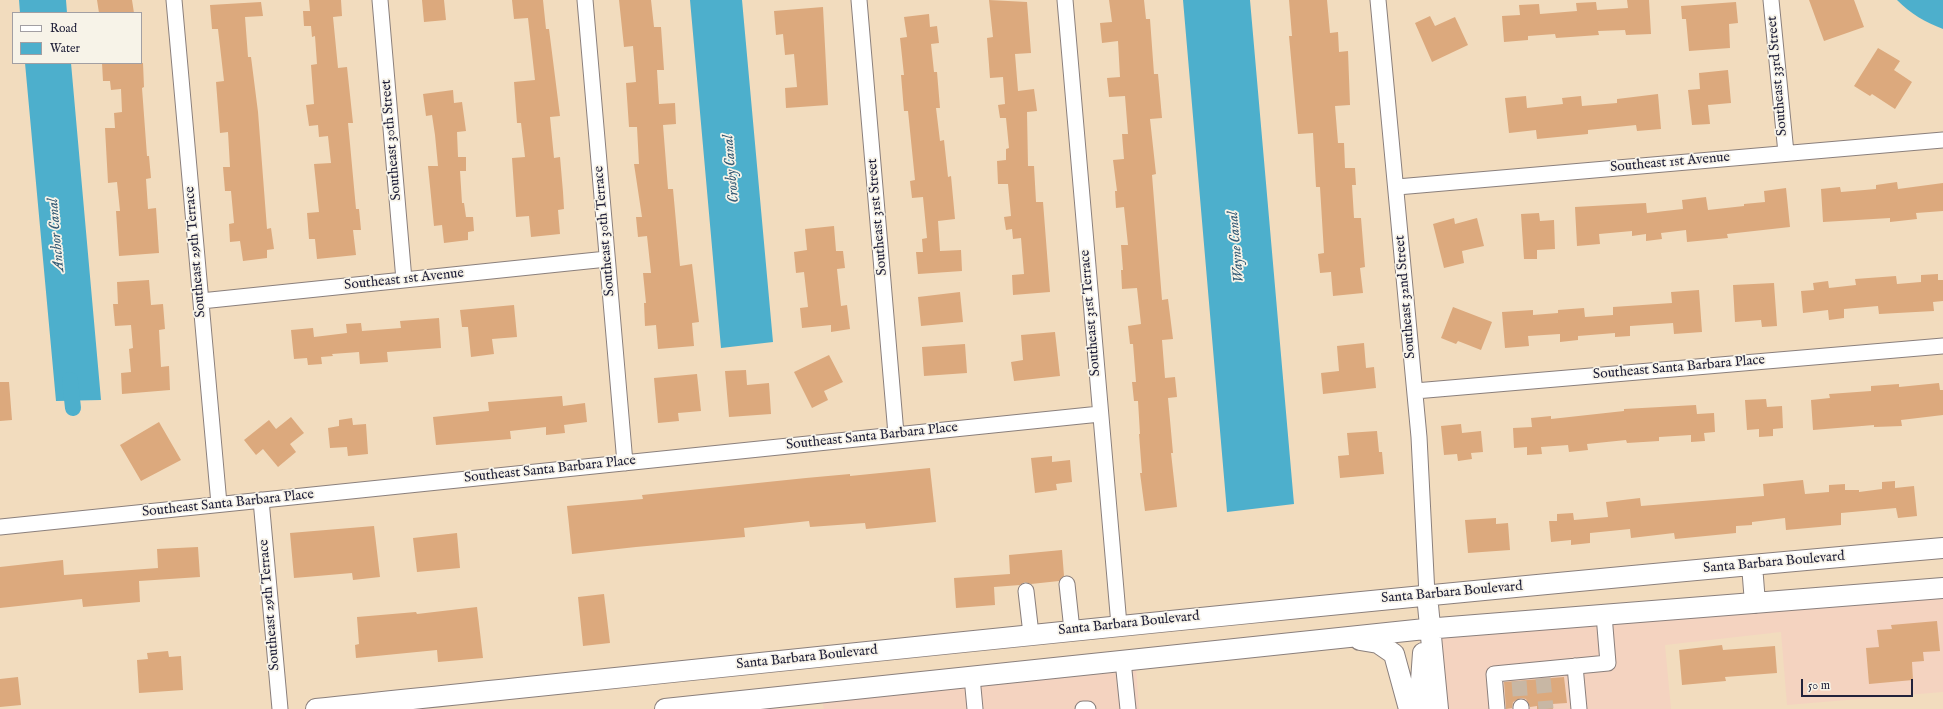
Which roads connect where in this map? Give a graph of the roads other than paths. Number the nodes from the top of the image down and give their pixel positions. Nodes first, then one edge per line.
1 (174, 0) edge
2 (380, 0) edge
3 (585, 0) edge
4 (859, 0) edge
5 (1065, 0) edge
6 (1378, 0) edge
7 (1771, 0) edge
8 (1943, 140) edge
9 (1786, 153) junction
10 (1397, 187) junction
11 (607, 259) junction
12 (404, 280) junction
13 (201, 301) junction
14 (1943, 346) edge
15 (1415, 391) junction
16 (1100, 414) junction
17 (896, 434) junction
18 (625, 463) junction
19 (262, 500) junction
20 (219, 504) junction
21 (0, 527) edge
22 (1943, 548) edge
23 (1752, 565) junction
24 (1067, 584) dead end
25 (1943, 588) edge
26 (1026, 591) dead end
27 (1427, 595) junction
28 (1755, 603) junction
29 (1604, 615) junction
30 (1119, 625) junction
31 (1428, 629) junction
32 (1072, 630) junction
33 (1031, 634) junction
34 (1346, 638) junction
35 (1123, 661) junction
36 (1575, 666) junction
37 (972, 677) junction
38 (280, 709) edge
39 (316, 709) edge
40 (665, 709) edge
41 (975, 709) edge
42 (1083, 709) edge
43 (1088, 709) edge
44 (1128, 709) edge
45 (1409, 709) edge
46 (1419, 709) edge
47 (1438, 709) edge
48 (1497, 709) edge
49 (1579, 709) edge

1 - 13 street, Southeast 29th Terrace
2 - 12 street, Southeast 30th Street
3 - 11 street, Southeast 30th Terrace
4 - 17 street, Southeast 31st Street
5 - 16 street, Southeast 31st Terrace
6 - 10 street, Southeast 32nd Street
7 - 9 street, Southeast 33rd Street
8 - 9 street, Southeast 1st Avenue
9 - 10 street, Southeast 1st Avenue
10 - 15 street, Southeast 32nd Street
11 - 12 street, Southeast 1st Avenue
11 - 18 street, Southeast 30th Terrace
12 - 13 street, Southeast 1st Avenue
13 - 20 street, Southeast 29th Terrace
14 - 15 street, Southeast Santa Barbara Place
15 - 27 street, Southeast 32nd Street
16 - 17 street, Southeast Santa Barbara Place
16 - 30 street, Southeast 31st Terrace
17 - 18 street, Southeast Santa Barbara Place
18 - 19 street, Southeast Santa Barbara Place
19 - 20 street, Southeast Santa Barbara Place
19 - 38 street, Southeast 29th Terrace
20 - 21 street, Southeast Santa Barbara Place
22 - 23 main road, Santa Barbara Boulevard
23 - 27 main road, Santa Barbara Boulevard
23 - 28 main road
24 - 32 street
25 - 28 main road
26 - 33 street
27 - 30 main road, Santa Barbara Boulevard
27 - 31 main road
28 - 29 main road
29 - 31 main road
29 - 36 street
30 - 32 main road, Santa Barbara Boulevard
31 - 34 main road
31 - 46 main road
31 - 47 main road
32 - 33 main road, Santa Barbara Boulevard
33 - 39 main road, Santa Barbara Boulevard
34 - 35 main road
34 - 45 main road
35 - 37 main road
35 - 44 street
36 - 48 street
36 - 49 street
37 - 40 main road
37 - 41 street
42 - 43 street

